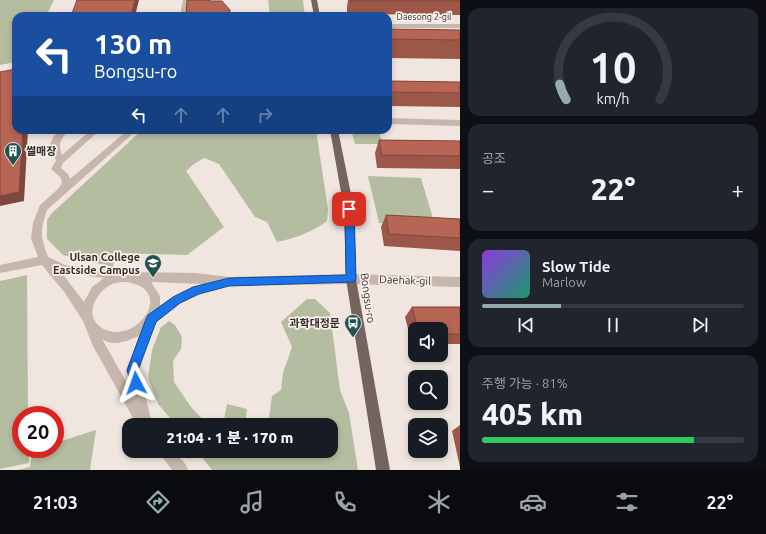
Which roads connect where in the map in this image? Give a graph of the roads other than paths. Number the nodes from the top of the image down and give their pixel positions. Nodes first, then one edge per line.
1 (186, 0) edge
2 (314, 0) edge
3 (184, 12) edge
4 (316, 12) edge
5 (392, 26) edge
6 (460, 26) edge
7 (392, 121) edge
8 (460, 123) edge
9 (61, 134) edge
10 (91, 134) edge
11 (128, 134) edge
12 (335, 134) edge
13 (60, 161) junction
14 (61, 193) junction
15 (44, 260) junction
16 (0, 269) edge
17 (128, 277) junction
18 (351, 279) junction
19 (229, 282) junction
20 (460, 282) edge
21 (88, 318) junction
22 (152, 319) junction
23 (141, 418) edge
24 (143, 418) edge
25 (171, 458) edge
26 (181, 470) edge
27 (383, 470) edge

1 - 3 street
2 - 4 main road
5 - 6 street, Daesong 2-gil
7 - 8 street
9 - 13 street
10 - 13 street
11 - 14 street
12 - 18 main road, Bongsu-ro
13 - 14 street
14 - 15 street
15 - 16 street
15 - 17 street
15 - 21 street
17 - 19 street
17 - 21 street
17 - 22 street
18 - 19 street, Daehak-gil
18 - 20 street, Daehak-gil
18 - 27 main road, Bongsu-ro
19 - 22 street
21 - 22 street
21 - 23 street
22 - 24 street
25 - 26 street

